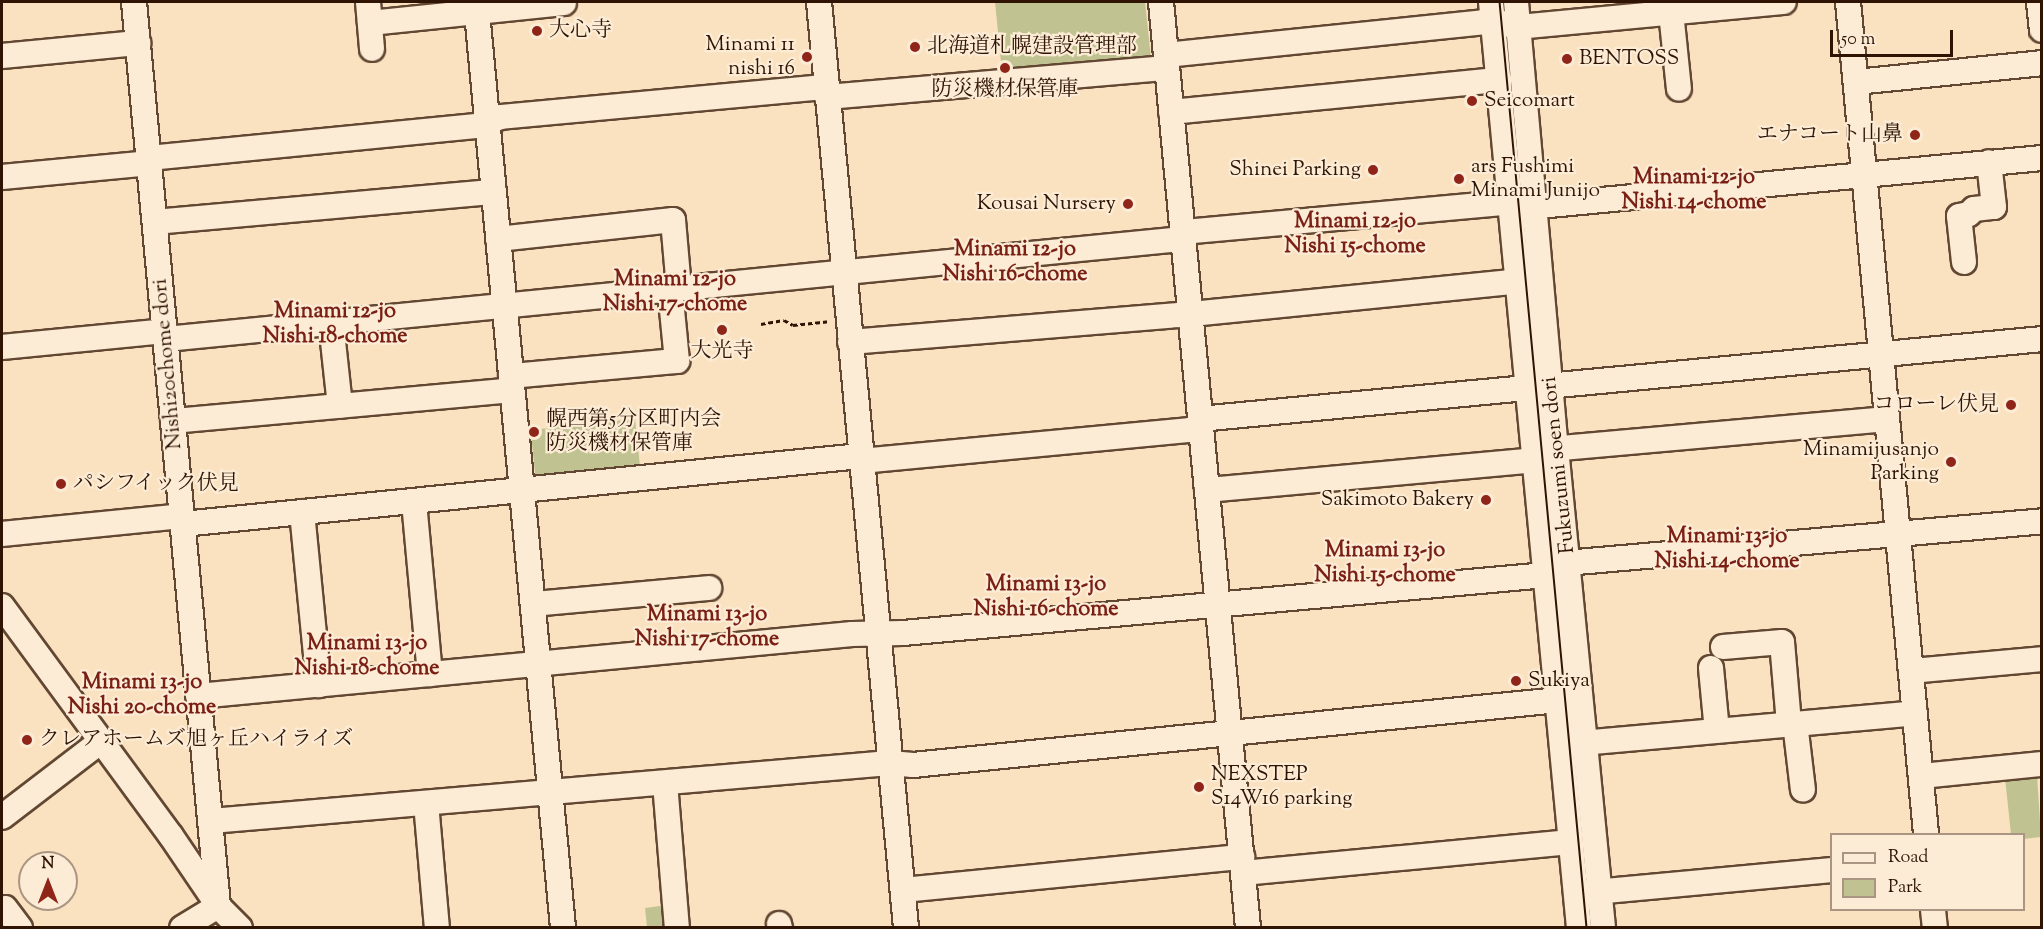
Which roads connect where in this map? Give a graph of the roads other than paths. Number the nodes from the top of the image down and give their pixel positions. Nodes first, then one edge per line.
1 (134, 2) edge
2 (819, 2) edge
3 (1161, 2) edge
4 (1516, 2) edge
5 (1784, 2) edge
6 (1848, 2) edge
7 (2039, 2) edge
8 (564, 3) dead end
9 (1751, 3) edge
10 (476, 7) edge
11 (1492, 11) edge
12 (369, 12) edge
13 (1671, 12) junction
14 (1518, 27) junction
15 (2042, 30) edge
16 (138, 43) junction
17 (372, 49) dead end
18 (2, 56) edge
19 (1166, 61) junction
20 (2042, 63) edge
21 (1499, 80) junction
22 (1856, 82) junction
23 (1679, 89) dead end
24 (827, 92) junction
25 (1171, 112) junction
26 (487, 122) junction
27 (2042, 158) edge
28 (149, 160) junction
29 (1989, 162) junction
30 (1864, 176) junction
31 (2, 177) edge
32 (494, 192) junction
33 (1519, 206) junction
34 (154, 222) junction
35 (1183, 235) junction
36 (498, 239) junction
37 (1964, 262) dead end
38 (844, 273) junction
39 (1519, 281) junction
40 (674, 289) junction
41 (505, 307) junction
42 (1190, 314) junction
43 (331, 323) junction
44 (165, 335) junction
45 (2042, 339) edge
46 (850, 342) junction
47 (2, 347) edge
48 (1881, 353) junction
49 (512, 383) junction
50 (1540, 387) junction
51 (340, 406) junction
52 (1887, 419) junction
53 (173, 421) junction
54 (1201, 424) junction
55 (1542, 453) junction
56 (861, 459) junction
57 (1207, 490) junction
58 (522, 491) junction
59 (414, 502) junction
60 (302, 512) junction
61 (182, 520) junction
62 (2042, 521) edge
63 (1898, 533) junction
64 (2, 534) edge
65 (1569, 562) junction
66 (1545, 570) junction
67 (709, 588) dead end
68 (533, 604) junction
69 (1218, 604) junction
70 (2, 606) edge
71 (878, 634) junction
72 (1723, 647) dead end
73 (2042, 659) edge
74 (538, 664) junction
75 (1710, 668) dead end
76 (1911, 671) junction
77 (430, 674) junction
78 (319, 685) junction
79 (198, 696) junction
80 (1559, 700) junction
81 (1915, 713) junction
82 (1792, 724) junction
83 (1716, 730) junction
84 (1230, 733) junction
85 (101, 741) junction
86 (1574, 743) junction
87 (890, 763) junction
88 (2042, 764) edge
89 (1921, 776) junction
90 (665, 783) junction
91 (1803, 790) dead end
92 (551, 794) junction
93 (426, 803) junction
94 (2, 817) edge
95 (211, 822) junction
96 (1926, 833) edge
97 (171, 836) junction
98 (1571, 842) junction
99 (1242, 865) junction
100 (1830, 870) edge
101 (903, 890) junction
102 (1587, 893) junction
103 (218, 906) junction
104 (5, 908) dead end
105 (1933, 911) edge
106 (20, 927) edge
107 (182, 927) edge
108 (240, 927) edge
109 (437, 927) edge
110 (563, 927) edge
111 (677, 927) edge
112 (906, 927) edge
113 (1248, 927) edge
114 (1579, 927) edge
115 (1604, 927) edge
116 (1935, 927) edge

1 - 16 street, Nishi20chome dori
2 - 24 street
3 - 19 street
4 - 14 street, Fukuzumi soen dori
5 - 9 street
6 - 22 street
7 - 15 street
8 - 10 street
9 - 13 street
10 - 12 street
10 - 26 street
11 - 14 street
11 - 19 street
11 - 21 street, Fukuzumi soen dori
12 - 17 street
13 - 14 street
13 - 23 street
14 - 33 street, Fukuzumi soen dori
16 - 18 street
16 - 28 street, Nishi20chome dori
19 - 24 street
19 - 25 street
20 - 22 street
21 - 25 street
21 - 33 street, Fukuzumi soen dori
22 - 30 street
24 - 26 street
24 - 38 street
25 - 35 street
26 - 28 street
26 - 32 street
27 - 29 street
28 - 31 street
28 - 34 street, Nishi20chome dori
29 - 30 street
29 - 37 street
30 - 33 street
30 - 48 street
32 - 34 street
32 - 36 street
33 - 35 street
33 - 39 street, Fukuzumi soen dori
33 - 50 street, Fukuzumi soen dori
34 - 44 street, Nishi20chome dori
35 - 38 street
35 - 42 street
36 - 40 street
36 - 41 street
38 - 40 street
38 - 46 street
39 - 42 street
39 - 50 street, Fukuzumi soen dori
40 - 41 street
40 - 49 street
41 - 43 street
41 - 49 street
42 - 46 street
42 - 54 street
43 - 44 street
43 - 51 street
44 - 47 street
44 - 53 street, Nishi20chome dori
45 - 48 street
46 - 56 street
48 - 50 street
48 - 52 street
49 - 51 street
49 - 58 street
50 - 54 street
50 - 55 street, Fukuzumi soen dori
51 - 53 street
52 - 55 street
52 - 63 street
53 - 61 street, Nishi20chome dori
54 - 56 street
54 - 57 street
55 - 57 street
55 - 65 street, Fukuzumi soen dori
55 - 66 street, Fukuzumi soen dori
56 - 58 street
56 - 71 street
57 - 69 street
58 - 59 street
58 - 68 street
59 - 60 street
59 - 77 street
60 - 61 street
60 - 78 street
61 - 64 street
61 - 79 street, Nishi20chome dori
62 - 63 street
63 - 65 street
63 - 76 street
65 - 66 street
65 - 86 street, Fukuzumi soen dori
66 - 69 street
66 - 80 street, Fukuzumi soen dori
67 - 68 street
68 - 74 street
69 - 71 street
69 - 84 street
70 - 85 street
71 - 74 street
71 - 87 street
72 - 82 street
73 - 76 street
74 - 77 street
74 - 92 street
75 - 83 street
76 - 81 street
77 - 78 street
78 - 79 street
79 - 95 street, Nishi20chome dori
80 - 84 street
80 - 86 street, Fukuzumi soen dori
81 - 82 street
81 - 89 street
82 - 83 street
82 - 91 street
83 - 86 street
84 - 87 street
84 - 99 street
85 - 94 street
85 - 97 street
86 - 98 street, Fukuzumi soen dori
86 - 102 street, Fukuzumi soen dori
87 - 90 street
87 - 101 street
88 - 89 street
89 - 96 street
90 - 92 street
90 - 111 street
92 - 93 street
92 - 110 street
93 - 95 street
93 - 109 street
95 - 97 street
95 - 103 street, Nishi20chome dori
97 - 103 street
98 - 99 street
98 - 102 street, Fukuzumi soen dori
99 - 101 street
99 - 113 street
100 - 102 street
101 - 112 street
102 - 114 street, Fukuzumi soen dori
102 - 115 street, Fukuzumi soen dori
103 - 107 street
103 - 108 street
104 - 106 street
105 - 116 street

